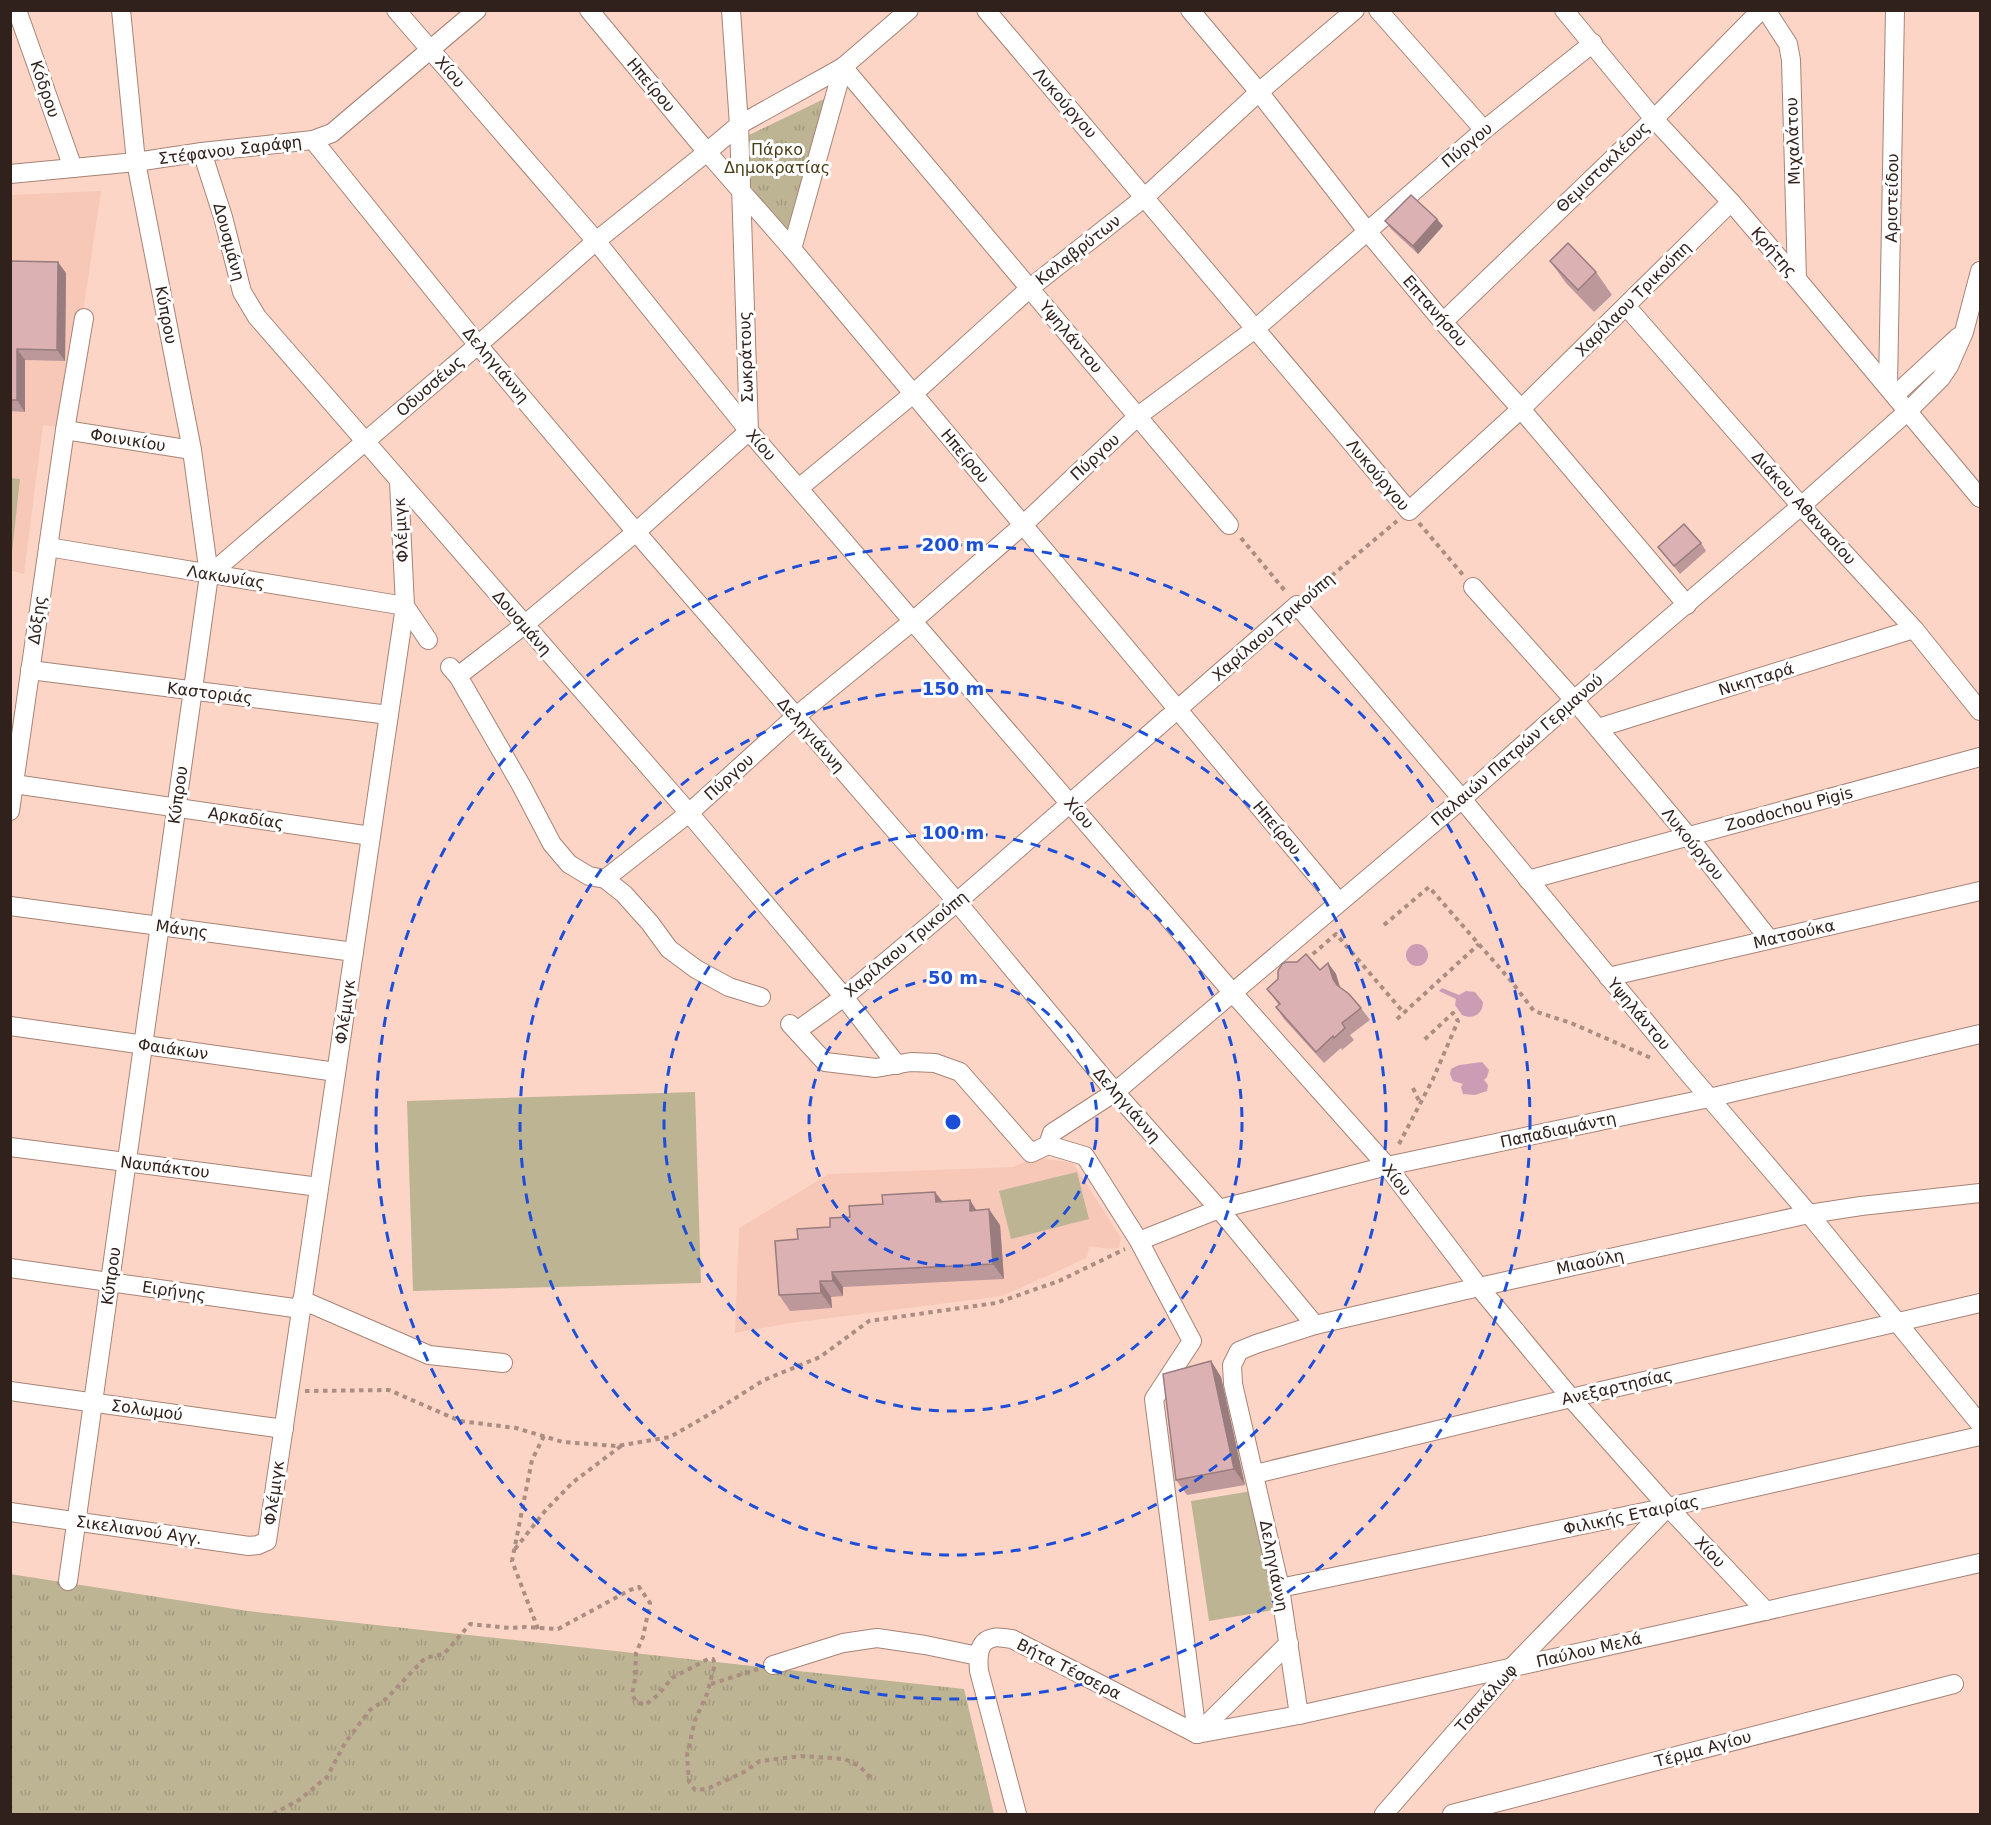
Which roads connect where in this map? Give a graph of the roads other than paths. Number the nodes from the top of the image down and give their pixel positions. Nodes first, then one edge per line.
1 (17, 10) edge
2 (121, 10) edge
3 (396, 10) edge
4 (477, 10) edge
5 (589, 10) edge
6 (731, 10) edge
7 (909, 10) edge
8 (986, 10) edge
9 (1190, 10) edge
10 (1355, 10) edge
11 (1378, 10) edge
12 (1564, 10) edge
13 (1761, 10) edge
14 (1767, 10) edge
15 (1896, 10) edge
16 (1593, 44) junction
17 (431, 49) junction
18 (843, 67) junction
19 (1259, 92) junction
20 (1654, 119) junction
21 (738, 125) junction
22 (1484, 130) junction
23 (313, 140) junction
24 (202, 152) junction
25 (707, 152) junction
26 (136, 162) junction
27 (73, 168) junction
28 (10, 174) edge
29 (740, 189) junction
30 (1145, 197) junction
31 (1731, 202) junction
32 (1367, 231) junction
33 (596, 241) junction
34 (792, 249) junction
35 (1980, 271) edge
36 (1797, 279) junction
37 (1030, 288) junction
38 (1626, 306) junction
39 (84, 318) dead end
40 (1443, 322) junction
41 (1255, 329) junction
42 (1964, 332) junction
43 (478, 345) junction
44 (1892, 391) junction
45 (913, 394) junction
46 (1521, 409) junction
47 (1908, 411) junction
48 (1138, 416) junction
49 (64, 430) junction
50 (749, 431) junction
51 (365, 441) junction
52 (192, 450) junction
53 (399, 481) junction
54 (799, 488) junction
55 (1980, 498) edge
56 (1802, 506) junction
57 (1409, 511) joint
58 (1023, 525) junction
59 (1229, 525) road end
60 (636, 532) junction
61 (48, 547) junction
62 (209, 575) junction
63 (1473, 587) road end
64 (1297, 604) joint
65 (1687, 605) junction
66 (405, 606) junction
67 (913, 621) junction
68 (524, 625) junction
69 (1914, 629) junction
70 (428, 640) dead end
71 (30, 670) junction
72 (192, 690) junction
73 (1574, 700) junction
74 (1178, 710) junction
75 (1980, 711) edge
76 (389, 715) junction
77 (795, 717) junction
78 (1598, 728) junction
79 (1980, 757) edge
80 (14, 784) junction
81 (1462, 799) junction
82 (1071, 803) junction
83 (176, 808) junction
84 (10, 811) edge
85 (689, 813) junction
86 (371, 836) junction
87 (1688, 836) junction
88 (605, 879) junction
89 (1528, 880) junction
90 (1980, 891) edge
91 (957, 902) junction
92 (1339, 902) junction
93 (10, 906) edge
94 (160, 926) junction
95 (1769, 939) junction
96 (354, 952) junction
97 (1608, 977) junction
98 (1232, 992) junction
99 (844, 997) junction
100 (761, 998) dead end
101 (10, 1026) edge
102 (1980, 1034) edge
103 (143, 1045) junction
104 (897, 1065) junction
105 (336, 1072) junction
106 (1115, 1092) junction
107 (1709, 1098) junction
108 (1048, 1144) junction
109 (10, 1147) edge
110 (127, 1162) junction
111 (1387, 1166) junction
112 (319, 1186) junction
113 (1980, 1193) edge
114 (1220, 1209) junction
115 (1809, 1214) junction
116 (1140, 1241) junction
117 (10, 1268) edge
118 (110, 1282) junction
119 (1479, 1287) junction
120 (1980, 1303) edge
121 (302, 1304) junction
122 (1898, 1321) junction
123 (1315, 1325) junction
124 (503, 1363) dead end
125 (1233, 1384) joint
126 (10, 1391) edge
127 (1571, 1398) junction
128 (93, 1403) junction
129 (1980, 1424) edge
130 (284, 1429) junction
131 (1980, 1436) edge
132 (1255, 1474) junction
133 (1668, 1507) junction
134 (10, 1512) edge
135 (76, 1521) junction
136 (267, 1541) joint
137 (1980, 1563) edge
138 (68, 1581) dead end
139 (1280, 1588) junction
140 (1766, 1611) junction
141 (1289, 1643) junction
142 (978, 1656) junction
143 (773, 1665) road end
144 (1512, 1667) junction
145 (1954, 1684) dead end
146 (1299, 1715) junction
147 (1197, 1734) junction
148 (1017, 1815) edge
149 (1384, 1815) edge
150 (1452, 1815) edge

1 - 27 street, Κόδρου
2 - 26 street, Κύπρου
3 - 17 street, Χίου
4 - 17 street, Στέφανου Σαράφη
5 - 25 street, Ηπείρου
6 - 21 street, Σωκράτους
7 - 18 street, Οδυσσέως
8 - 30 street, Λυκούργου
9 - 19 street, Επτανήσου
10 - 19 street, Καλαβρύτων
11 - 22 street
12 - 16 street, Κρήτης
13 - 20 street, Θεμιστοκλέους
14 - 36 street, Μιχαλάτου
15 - 44 street, Αριστείδου
16 - 20 street, Κρήτης
16 - 22 street, Πύργου
17 - 23 street, Στέφανου Σαράφη
17 - 33 street, Χίου
18 - 21 street, Οδυσσέως
18 - 34 street
18 - 37 street, Υψηλάντου
19 - 30 street, Καλαβρύτων
19 - 32 street, Επτανήσου
20 - 31 street, Κρήτης
20 - 40 street, Θεμιστοκλέους
21 - 25 street, Οδυσσέως
21 - 29 street, Σωκράτους
22 - 32 street, Πύργου
23 - 24 street, Στέφανου Σαράφη
23 - 43 street, Δεληγιάννη
24 - 26 street, Στέφανου Σαράφη
24 - 51 street, Δουσμάνη
25 - 29 street, Ηπείρου
25 - 33 street, Οδυσσέως
26 - 27 street, Στέφανου Σαράφη
26 - 52 street, Κύπρου
27 - 28 street, Στέφανου Σαράφη
29 - 34 street, Ηπείρου
29 - 50 street, Σωκράτους
30 - 37 street, Καλαβρύτων
30 - 41 street, Λυκούργου
31 - 36 street, Κρήτης
31 - 38 street, Χαρίλαου Τρικούπη
32 - 40 street, Επτανήσου
32 - 41 street, Πύργου
33 - 43 street, Οδυσσέως
33 - 50 street, Χίου
34 - 45 street, Ηπείρου
35 - 42 street, Παλαιών Πατρών Γερμανού
36 - 44 street, Κρήτης
37 - 45 street, Καλαβρύτων
37 - 48 street, Υψηλάντου
38 - 46 street, Χαρίλαου Τρικούπη
38 - 56 street, Διάκου Αθανασίου
39 - 49 street, Δόξης
40 - 46 street, Επτανήσου
41 - 48 street, Πύργου
41 - 57 street, Λυκούργου
42 - 44 street
42 - 47 street, Παλαιών Πατρών Γερμανού
43 - 51 street, Οδυσσέως
43 - 60 street, Δεληγιάννη
44 - 47 street, Κρήτης
45 - 54 street, Καλαβρύτων
45 - 58 street, Ηπείρου
46 - 57 street, Χαρίλαου Τρικούπη
46 - 65 street, Επτανήσου
47 - 55 street, Κρήτης
47 - 56 street, Παλαιών Πατρών Γερμανού
48 - 58 street, Πύργου
48 - 59 street, Υψηλάντου
49 - 52 street, Φοινικίου
49 - 61 street, Δόξης
50 - 54 street, Χίου
50 - 60 street
51 - 53 street, Δουσμάνη
51 - 62 street, Οδυσσέως
52 - 62 street, Κύπρου
53 - 66 street, Φλέμιγκ
53 - 68 street, Δουσμάνη
54 - 67 street, Χίου
56 - 65 street, Παλαιών Πατρών Γερμανού
56 - 69 street, Διάκου Αθανασίου
58 - 67 street, Πύργου
58 - 74 street, Ηπείρου
60 - 68 street
60 - 77 street, Δεληγιάννη
61 - 62 street, Λακωνίας
61 - 71 street, Δόξης
62 - 66 street, Λακωνίας
62 - 72 street, Κύπρου
63 - 73 street, Λυκούργου
64 - 74 street, Χαρίλαου Τρικούπη
64 - 81 street, Υψηλάντου
65 - 73 street, Παλαιών Πατρών Γερμανού
66 - 70 street
66 - 76 street, Φλέμιγκ
67 - 77 street, Πύργου
67 - 82 street, Χίου
68 - 85 street, Δουσμάνη
68 - 88 street
69 - 75 street, Διάκου Αθανασίου
69 - 78 street, Νικηταρά
71 - 72 street, Καστοριάς
71 - 80 street, Δόξης
72 - 76 street, Καστοριάς
72 - 83 street, Κύπρου
73 - 78 street, Λυκούργου
73 - 81 street, Παλαιών Πατρών Γερμανού
74 - 82 street, Χαρίλαου Τρικούπη
74 - 92 street, Ηπείρου
76 - 86 street, Φλέμιγκ
77 - 85 street, Πύργου
77 - 91 street, Δεληγιάννη
78 - 87 street, Λυκούργου
79 - 87 street, Zoodochou Pigis
80 - 83 street, Αρκαδίας
80 - 84 street, Δόξης
81 - 89 street, Υψηλάντου
81 - 92 street, Παλαιών Πατρών Γερμανού
82 - 91 street, Χαρίλαου Τρικούπη
82 - 98 street, Χίου
83 - 86 street, Αρκαδίας
83 - 94 street, Κύπρου
85 - 88 street, Πύργου
85 - 99 street, Δουσμάνη
86 - 96 street, Φλέμιγκ
87 - 89 street, Zoodochou Pigis
87 - 95 street, Λυκούργου
88 - 100 street
89 - 97 street, Υψηλάντου
90 - 95 street, Ματσούκα
91 - 99 street, Χαρίλαου Τρικούπη
91 - 106 street, Δεληγιάννη
92 - 98 street, Παλαιών Πατρών Γερμανού
93 - 94 street, Μάνης
94 - 96 street, Μάνης
94 - 103 street, Κύπρου
95 - 97 street, Ματσούκα
96 - 105 street, Φλέμιγκ
97 - 107 street, Υψηλάντου
98 - 106 street, Παλαιών Πατρών Γερμανού
98 - 111 street, Χίου
99 - 104 street, Δουσμάνη
99 - 104 street, Χαρίλαου Τρικούπη
101 - 103 street, Φαιάκων
102 - 107 street, Παπαδιαμάντη
103 - 105 street, Φαιάκων
103 - 110 street, Κύπρου
104 - 108 street
105 - 112 street, Φλέμιγκ
106 - 108 street, Παλαιών Πατρών Γερμανού
106 - 114 street, Δεληγιάννη
107 - 111 street, Παπαδιαμάντη
107 - 115 street, Υψηλάντου
108 - 116 street
109 - 110 street, Ναυπάκτου
110 - 112 street, Ναυπάκτου
110 - 118 street, Κύπρου
111 - 114 street, Παπαδιαμάντη
111 - 119 street, Χίου
112 - 121 street, Φλέμιγκ
113 - 115 street, Μιαούλη
114 - 116 street, Παπαδιαμάντη
114 - 123 street, Δεληγιάννη
115 - 119 street, Μιαούλη
115 - 122 street, Υψηλάντου
116 - 147 street
117 - 118 street, Ειρήνης
118 - 121 street, Ειρήνης
118 - 128 street, Κύπρου
119 - 123 street, Μιαούλη
119 - 127 street, Χίου
120 - 122 street, Ανεξαρτησίας
121 - 124 street, Ειρήνης
121 - 130 street, Φλέμιγκ
122 - 127 street, Ανεξαρτησίας
122 - 129 street, Υψηλάντου
123 - 125 street, Μιαούλη
125 - 132 street, Δεληγιάννη
126 - 128 street, Σολωμού
127 - 132 street, Ανεξαρτησίας
127 - 133 street, Χίου
128 - 130 street, Σολωμού
128 - 135 street, Κύπρου
130 - 136 street, Φλέμιγκ
131 - 133 street, Φιλικής Εταιρίας
132 - 139 street, Δεληγιάννη
133 - 139 street, Φιλικής Εταιρίας
133 - 140 street, Χίου
133 - 144 street, Τσακάλωφ
134 - 135 street, Σικελιανού Αγγ.
135 - 136 street, Σικελιανού Αγγ.
135 - 138 street, Κύπρου
137 - 140 street, Παύλου Μελά
139 - 141 street, Δεληγιάννη
140 - 144 street, Παύλου Μελά
141 - 146 street, Δεληγιάννη
141 - 147 street
142 - 143 street
142 - 147 street, Βήτα Τέσσερα
142 - 148 street
144 - 146 street, Παύλου Μελά
144 - 149 street, Τσακάλωφ
145 - 150 street, Τέρμα Αγίου
146 - 147 street, Παύλου Μελά

